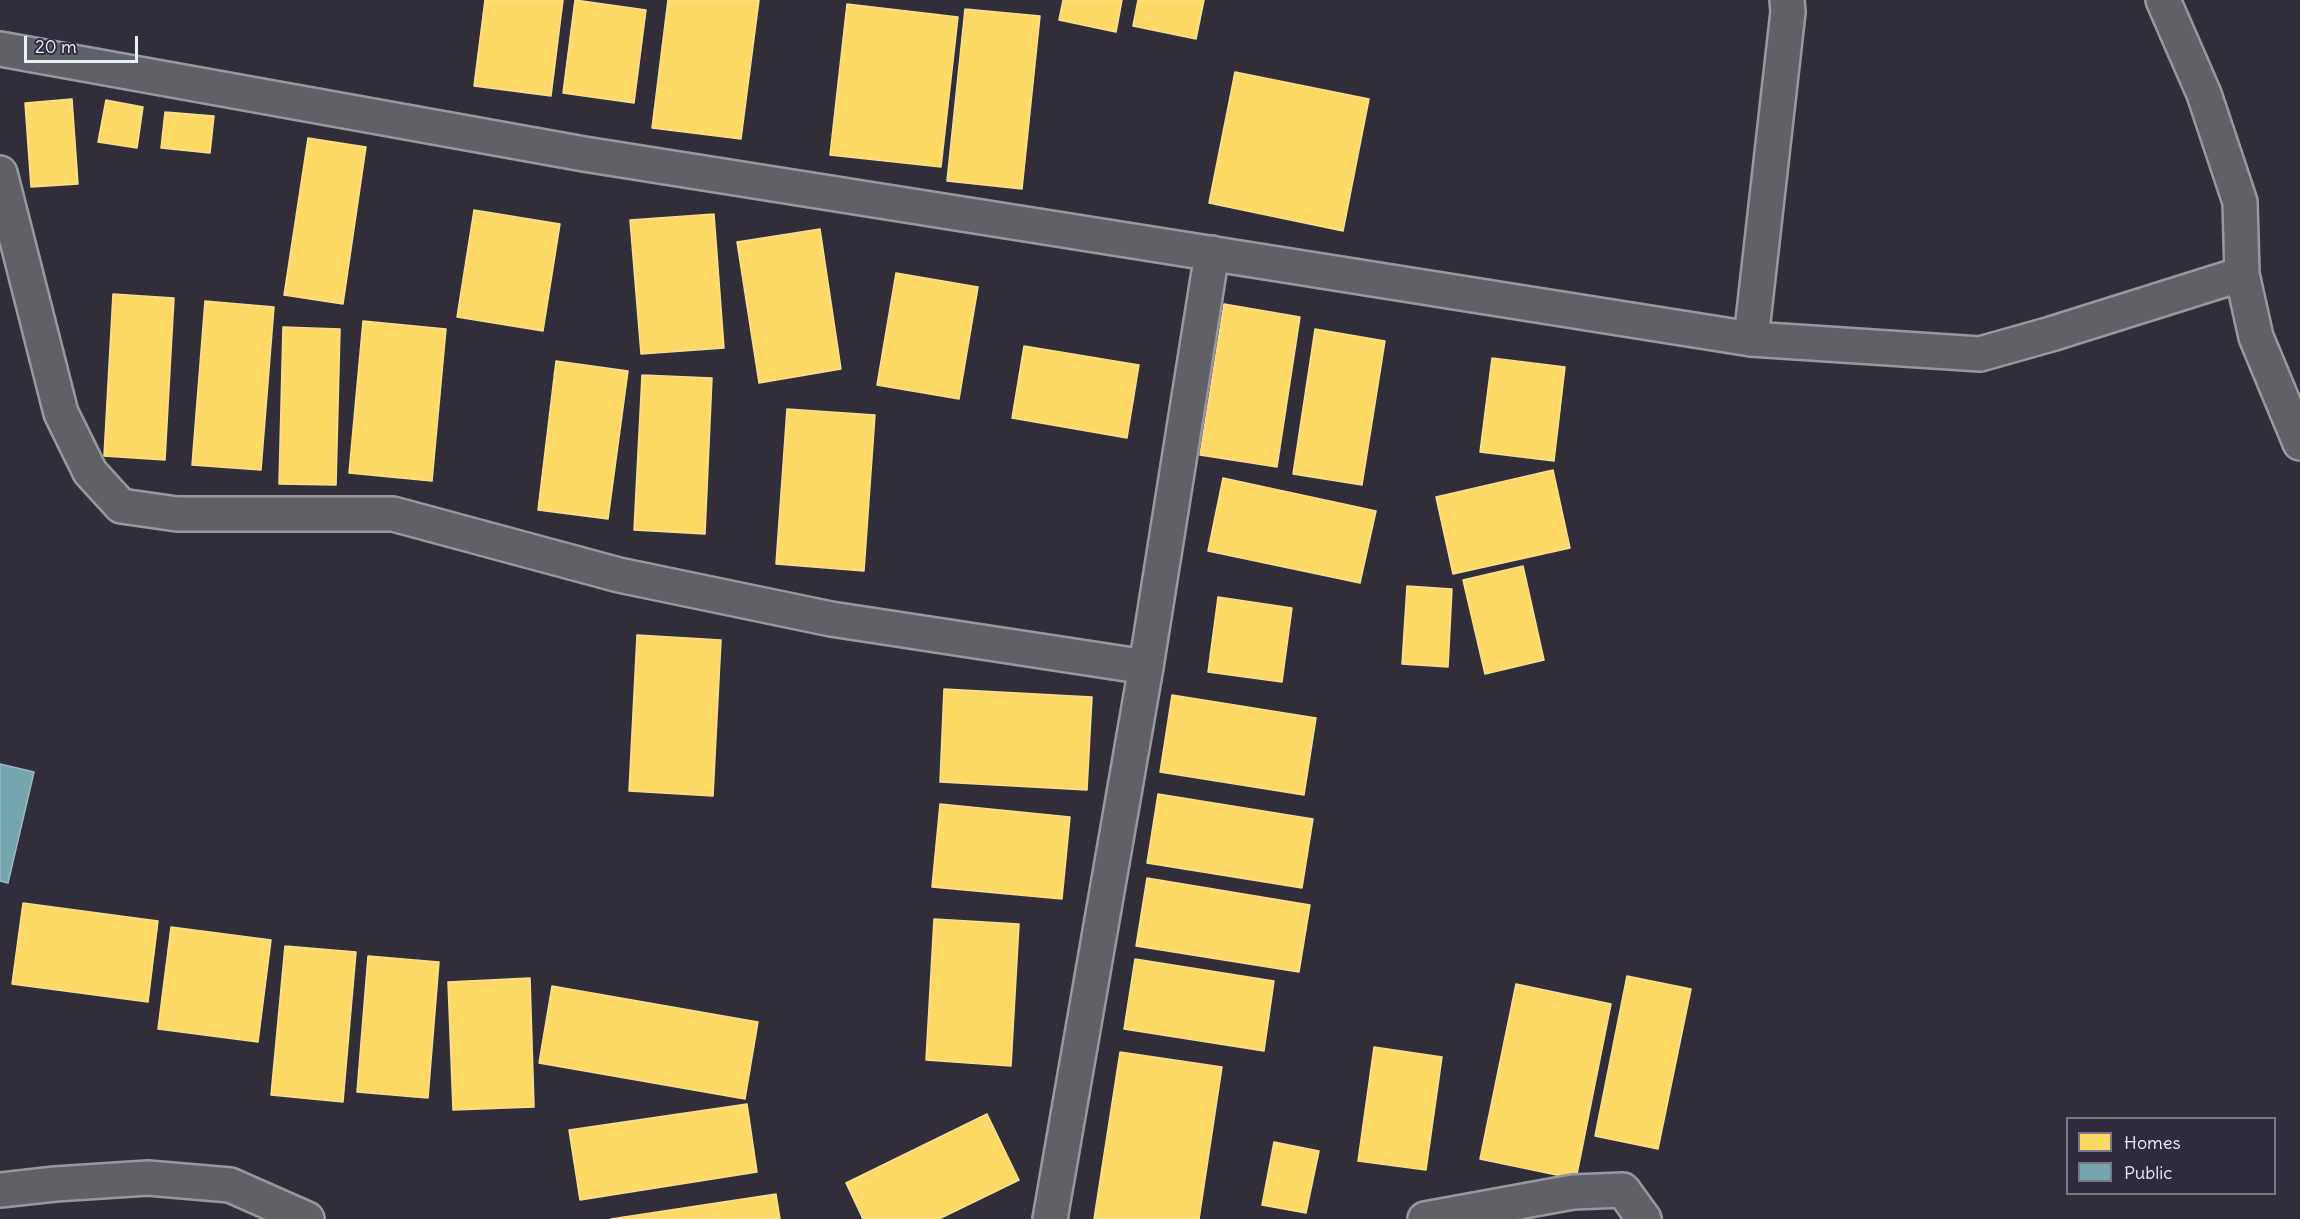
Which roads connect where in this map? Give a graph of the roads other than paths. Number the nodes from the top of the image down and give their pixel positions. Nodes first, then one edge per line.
1 (1787, 0) edge
2 (2163, 0) edge
3 (0, 49) edge
4 (0, 173) edge
5 (1212, 253) junction
6 (2242, 274) junction
7 (1751, 339) junction
8 (2300, 443) edge
9 (1146, 667) junction
10 (55, 1184) junction
11 (0, 1190) edge
12 (0, 1200) edge
13 (307, 1219) edge
14 (1050, 1219) edge
15 (1425, 1219) edge
16 (1644, 1219) edge

1 - 7 street
2 - 6 street
3 - 5 street
4 - 9 street
5 - 7 street
5 - 9 street
6 - 7 street
6 - 8 street
9 - 14 street
10 - 11 street
10 - 12 street
10 - 13 street
15 - 16 street

